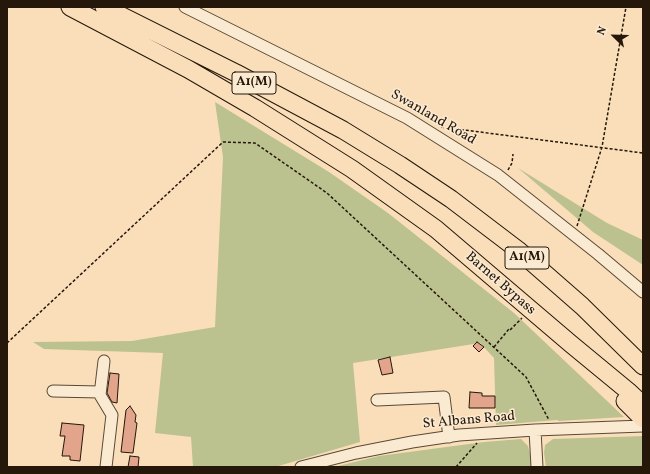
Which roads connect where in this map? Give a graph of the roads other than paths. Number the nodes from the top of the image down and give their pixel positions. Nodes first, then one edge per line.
1 (70, 7) edge
2 (104, 7) edge
3 (185, 7) edge
4 (643, 292) edge
5 (571, 344) junction
6 (104, 362) dead end
7 (643, 366) edge
8 (53, 391) dead end
9 (100, 392) junction
10 (378, 400) dead end
11 (643, 405) edge
12 (643, 419) edge
13 (643, 426) edge
14 (535, 430) junction
15 (449, 436) junction
16 (106, 467) edge
17 (301, 467) edge
18 (537, 467) edge

1 - 5 highway, Barnet Bypass / A1(M)
2 - 7 highway, A1(M)
3 - 4 street, Swanland Road
5 - 11 highway, Barnet Bypass / A1(M)
5 - 12 highway, A1(M)
6 - 9 street
8 - 9 street
9 - 16 street
10 - 15 street
13 - 14 street, St Albans Road
14 - 15 street, St Albans Road
14 - 18 street
15 - 17 street, St Albans Road

